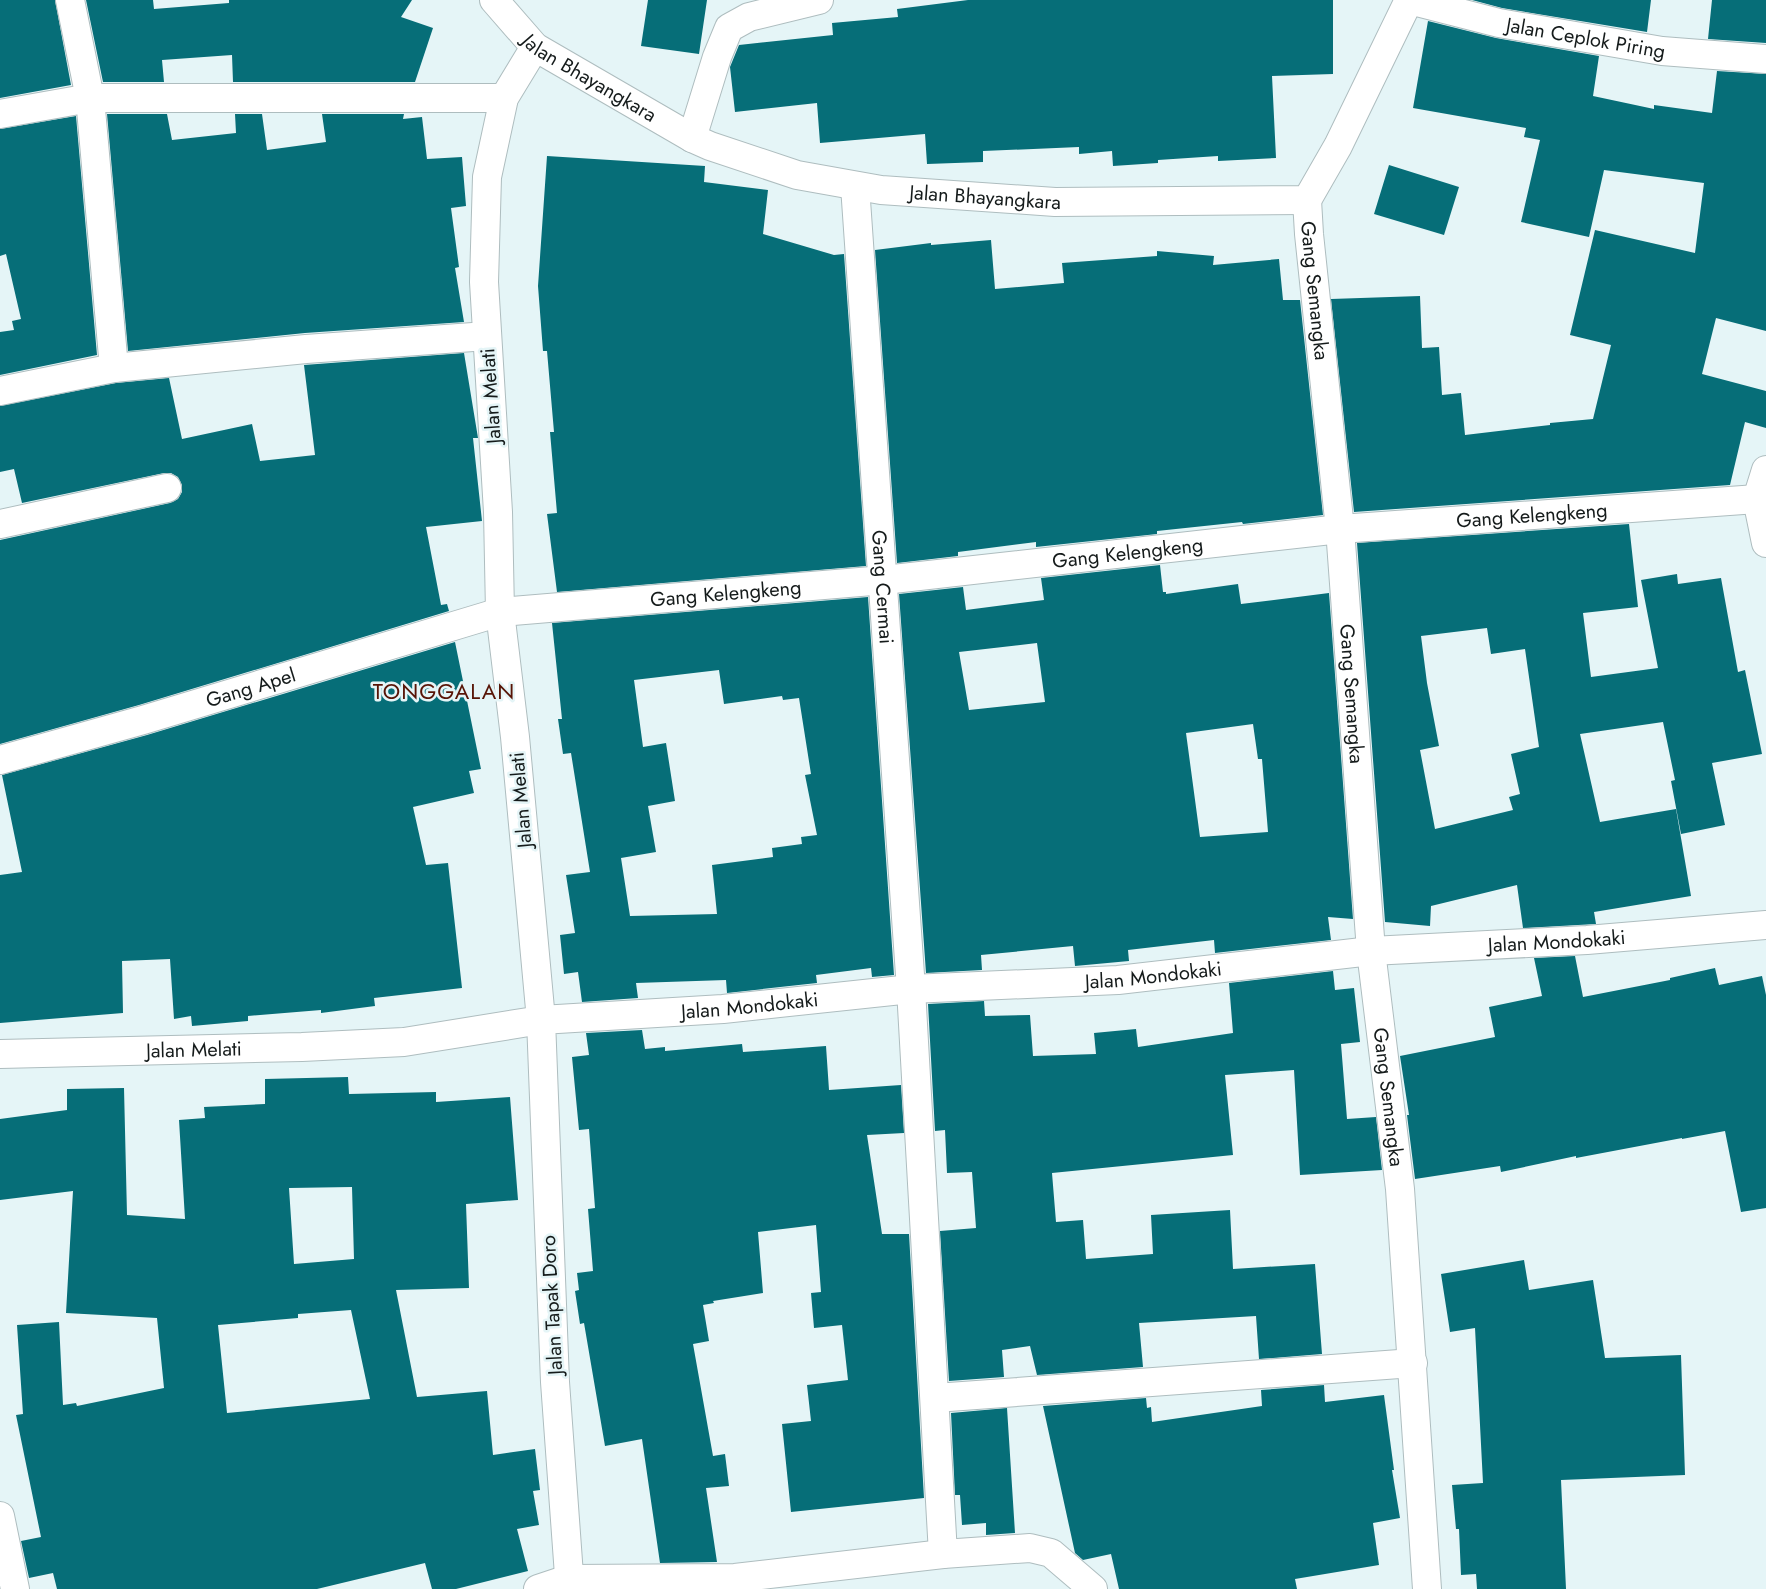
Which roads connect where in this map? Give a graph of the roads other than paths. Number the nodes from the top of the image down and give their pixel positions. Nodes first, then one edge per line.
1 (70, 0) edge
2 (494, 0) edge
3 (819, 0) edge
4 (1409, 0) edge
5 (535, 47) junction
6 (1766, 59) edge
7 (90, 98) junction
8 (504, 98) junction
9 (0, 114) edge
10 (692, 138) junction
11 (856, 186) junction
12 (1307, 200) junction
13 (487, 336) junction
14 (114, 368) junction
15 (0, 391) edge
16 (1766, 470) edge
17 (167, 488) dead end
18 (1757, 498) junction
19 (0, 524) edge
20 (1340, 529) junction
21 (1766, 543) edge
22 (884, 580) junction
23 (500, 612) junction
24 (0, 760) edge
25 (1765, 929) edge
26 (1371, 951) junction
27 (911, 989) junction
28 (541, 1020) junction
29 (0, 1054) edge
30 (1413, 1364) junction
31 (935, 1398) junction
32 (0, 1516) edge
33 (943, 1554) junction
34 (569, 1584) edge
35 (15, 1589) edge
36 (538, 1589) edge
37 (1093, 1589) edge
38 (1428, 1589) edge

1 - 7 street
2 - 5 street, Jalan Bhayangkara
3 - 10 street
4 - 6 street, Jalan Ceplok Piring
4 - 12 street
5 - 8 street, Jalan Melati
5 - 10 street, Jalan Bhayangkara
7 - 8 street
7 - 9 street
7 - 14 street
8 - 13 street, Jalan Melati
10 - 11 street, Jalan Bhayangkara
11 - 12 street, Jalan Bhayangkara
11 - 22 street, Gang Cermai
12 - 20 street, Gang Semangka
13 - 14 street
13 - 23 street, Jalan Melati
14 - 15 street
16 - 18 street
17 - 19 street
18 - 20 street, Gang Kelengkeng
18 - 21 street
20 - 22 street, Gang Kelengkeng
20 - 26 street, Gang Semangka
22 - 23 street, Gang Kelengkeng
22 - 27 street, Gang Cermai
23 - 24 street, Gang Apel
23 - 28 street, Jalan Melati
25 - 26 street, Jalan Mondokaki
26 - 27 street, Jalan Mondokaki
26 - 30 street, Gang Semangka
27 - 28 street, Jalan Mondokaki
27 - 31 street, Gang Cermai
28 - 29 street, Jalan Melati
28 - 34 street, Jalan Tapak Doro
30 - 31 street
30 - 38 street, Gang Semangka
31 - 33 street, Gang Cermai
32 - 35 street
33 - 34 street
33 - 37 street
34 - 36 street

